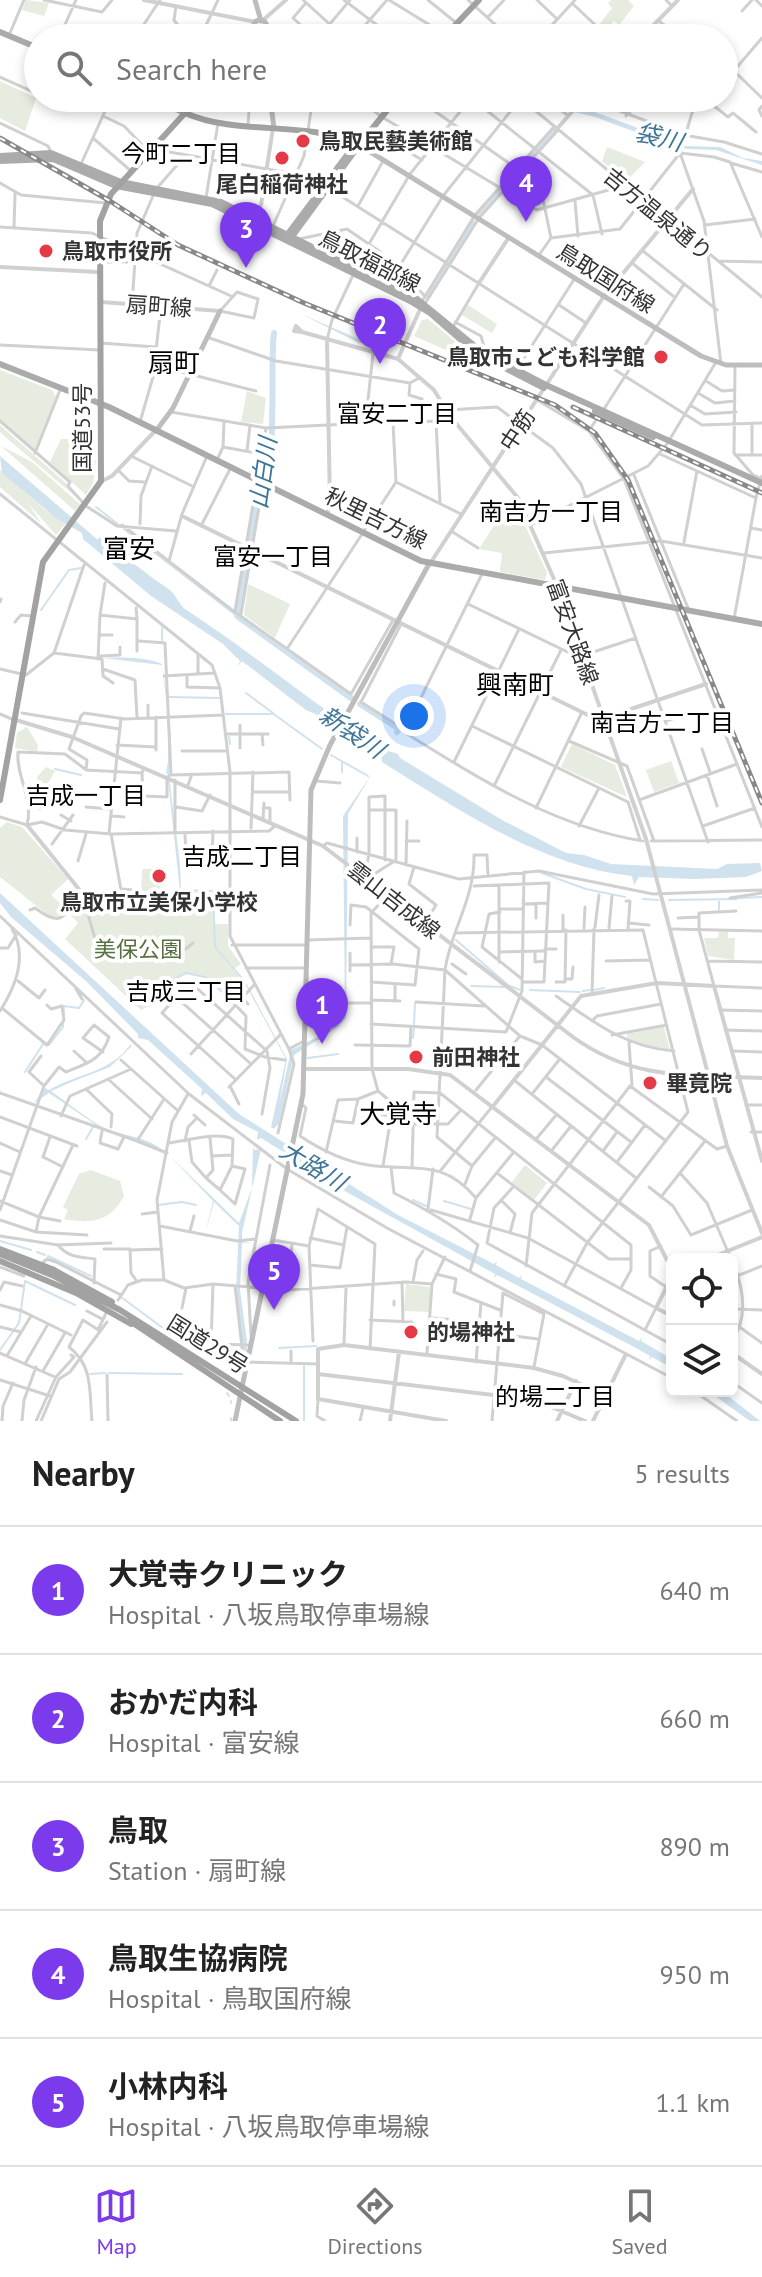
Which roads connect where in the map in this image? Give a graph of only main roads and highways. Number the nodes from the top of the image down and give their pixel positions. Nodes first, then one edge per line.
1 (255, 0) edge
2 (473, 3) edge
3 (260, 24) edge
4 (457, 24) edge
5 (0, 32) edge
6 (24, 42) edge
7 (272, 112) edge
8 (386, 112) edge
9 (185, 113) joint
10 (274, 128) junction
11 (359, 145) junction
12 (0, 159) edge
13 (80, 167) junction
14 (132, 171) junction
15 (119, 184) junction
16 (137, 186) junction
17 (154, 191) junction
18 (252, 219) junction
19 (291, 237) junction
20 (355, 269) junction
21 (423, 302) junction
22 (218, 313) road end
23 (0, 364) edge
24 (762, 365) edge
25 (545, 387) junction
26 (101, 403) junction
27 (155, 431) junction
28 (760, 485) edge
29 (429, 564) junction
30 (762, 624) edge
31 (2, 780) edge
32 (0, 800) edge
33 (0, 1252) edge
34 (4, 1264) edge
35 (100, 1300) junction
36 (140, 1323) junction
37 (165, 1345) junction
38 (241, 1385) junction
39 (238, 1395) junction
40 (235, 1421) edge
41 (280, 1421) edge
42 (296, 1421) edge

1 - 3 main road
2 - 4 highway
5 - 6 main road
7 - 10 main road
8 - 11 highway
9 - 10 highway
9 - 14 highway, 国道53号
10 - 11 highway
11 - 19 main road
11 - 24 main road, 鳥取国府線
12 - 13 main road
12 - 13 main road
13 - 15 main road
14 - 15 highway, 国道53号
14 - 16 main road
15 - 16 main road, 鳥取福部線
15 - 17 main road, 鳥取福部線
15 - 26 highway, 国道53号
16 - 17 main road, 鳥取福部線
17 - 18 main road, 鳥取福部線
18 - 19 main road, 鳥取福部線
18 - 19 main road, 鳥取福部線
19 - 20 main road, 鳥取福部線
20 - 21 main road, 鳥取福部線
20 - 21 main road, 鳥取福部線
21 - 25 main road, 鳥取福部線
21 - 25 main road, 鳥取福部線
22 - 27 main road
23 - 26 main road, 秋里吉方線
25 - 28 main road, 鳥取福部線
26 - 27 main road, 秋里吉方線
26 - 31 highway, 国道53号
27 - 29 main road, 秋里吉方線
29 - 30 main road, 秋里吉方線
29 - 38 main road
31 - 32 highway, 国道53号
33 - 34 highway, 国道29号
33 - 36 highway
34 - 35 highway, 国道29号
34 - 37 highway
35 - 36 highway, 国道29号
35 - 37 highway, 国道29号
36 - 38 highway, 国道29号
37 - 39 highway, 国道29号
38 - 39 main road
38 - 42 highway, 国道29号
39 - 40 main road
39 - 41 highway, 国道29号

